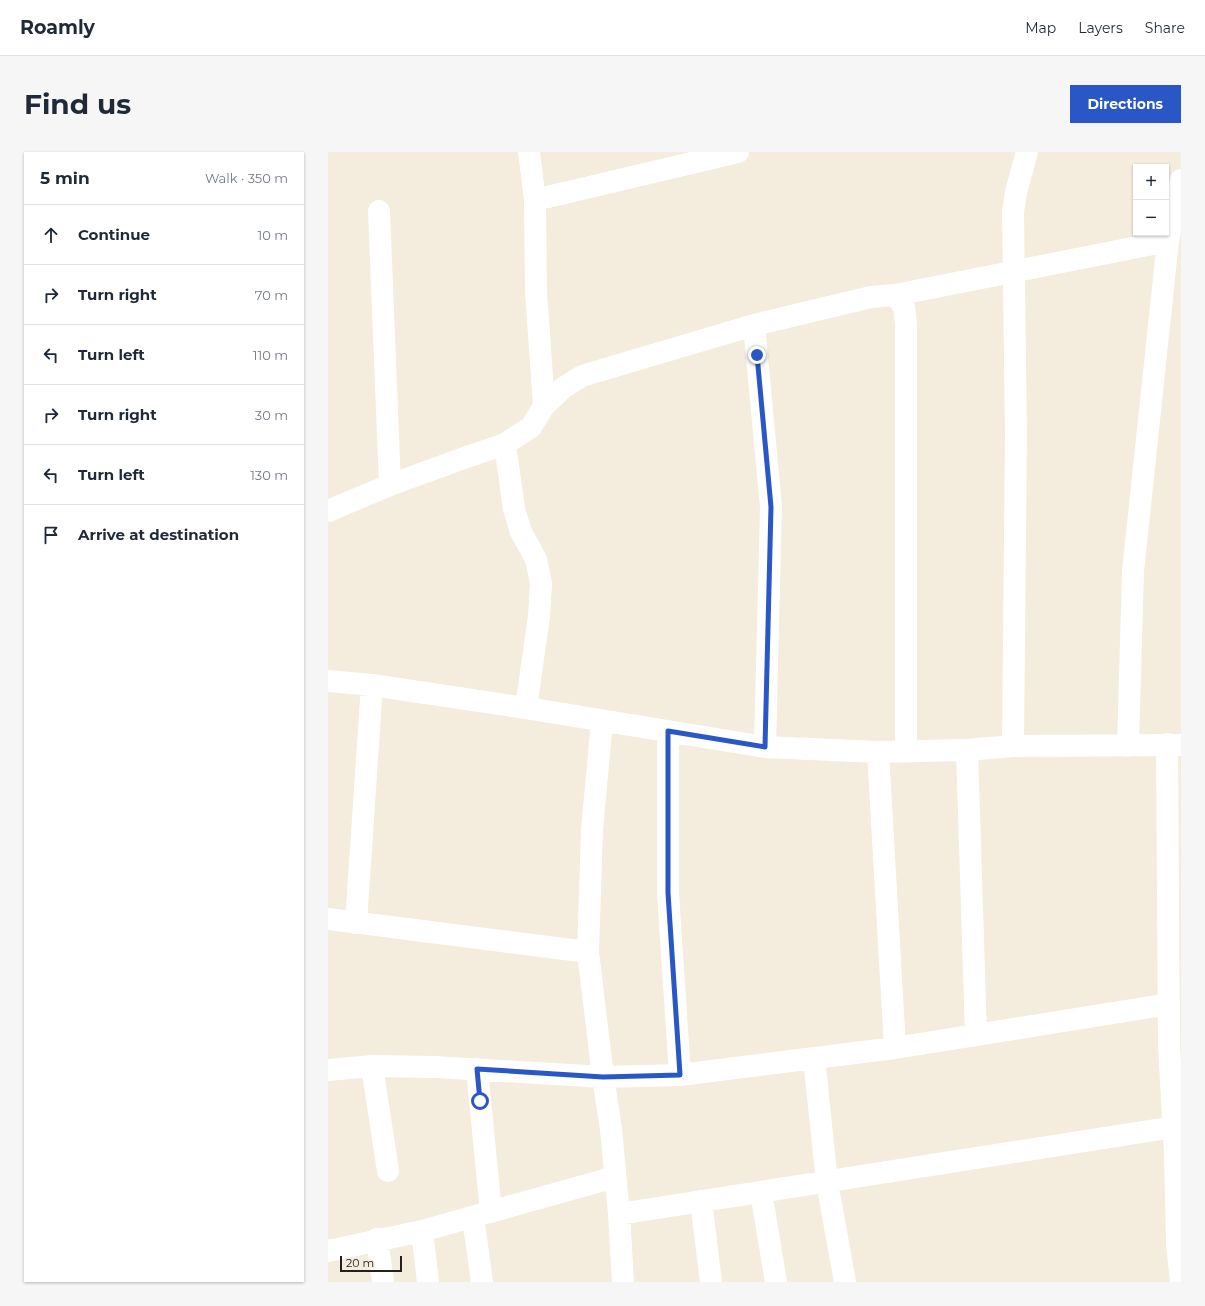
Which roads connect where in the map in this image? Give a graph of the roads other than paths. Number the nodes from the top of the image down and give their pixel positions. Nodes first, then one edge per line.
1 (529, 152) edge
2 (738, 152) edge
3 (1027, 152) edge
4 (1181, 180) edge
5 (535, 200) junction
6 (379, 211) dead end
7 (1168, 241) junction
8 (1013, 270) junction
9 (895, 295) junction
10 (754, 325) junction
11 (544, 406) junction
12 (504, 444) junction
13 (390, 485) junction
14 (328, 511) edge
15 (328, 681) edge
16 (372, 685) junction
17 (526, 708) junction
18 (602, 721) junction
19 (668, 731) junction
20 (1174, 745) edge
21 (1013, 746) junction
22 (1128, 746) junction
23 (765, 747) junction
24 (968, 750) junction
25 (906, 751) junction
26 (878, 752) junction
27 (328, 919) edge
28 (356, 923) junction
29 (588, 952) junction
30 (1168, 1004) junction
31 (976, 1035) junction
32 (1175, 1044) edge
33 (895, 1048) junction
34 (814, 1058) junction
35 (372, 1066) junction
36 (477, 1069) junction
37 (328, 1070) edge
38 (680, 1075) junction
39 (603, 1077) junction
40 (1174, 1127) junction
41 (1178, 1154) edge
42 (388, 1171) dead end
43 (615, 1177) junction
44 (827, 1182) junction
45 (761, 1192) junction
46 (701, 1201) junction
47 (482, 1214) junction
48 (619, 1214) junction
49 (422, 1231) junction
50 (377, 1240) junction
51 (1179, 1244) edge
52 (328, 1250) edge
53 (1181, 1281) edge
54 (383, 1282) edge
55 (428, 1282) edge
56 (482, 1282) edge
57 (622, 1282) edge
58 (711, 1282) edge
59 (776, 1282) edge
60 (845, 1282) edge

1 - 5 street
2 - 5 street
3 - 8 street
4 - 7 street
5 - 11 street
6 - 13 street
7 - 8 street
7 - 22 street
8 - 9 street
8 - 21 street
9 - 10 street
9 - 25 street
10 - 11 street
10 - 23 street
11 - 12 street
12 - 13 street
12 - 17 street
13 - 14 street
15 - 16 street
16 - 17 street
16 - 28 street
17 - 18 street
18 - 19 street
18 - 29 street
19 - 23 street
19 - 38 street
20 - 22 street
20 - 30 street
21 - 22 street
21 - 24 street
23 - 26 street
24 - 25 street
24 - 31 street
25 - 26 street
26 - 33 street
27 - 28 street
28 - 29 street
29 - 39 street
30 - 31 street
30 - 32 street
31 - 33 street
32 - 40 street
33 - 34 street
34 - 38 street
34 - 44 street
35 - 36 street
35 - 37 street
35 - 42 street
36 - 39 street
36 - 47 street
38 - 39 street
39 - 43 street
40 - 41 street
40 - 44 street
41 - 51 street
43 - 47 street
43 - 48 street
44 - 45 street
44 - 60 street
45 - 46 street
45 - 59 street
46 - 48 street
46 - 58 street
47 - 49 street
47 - 56 street
48 - 57 street
49 - 50 street
49 - 55 street
50 - 52 street
50 - 54 street
51 - 53 street

